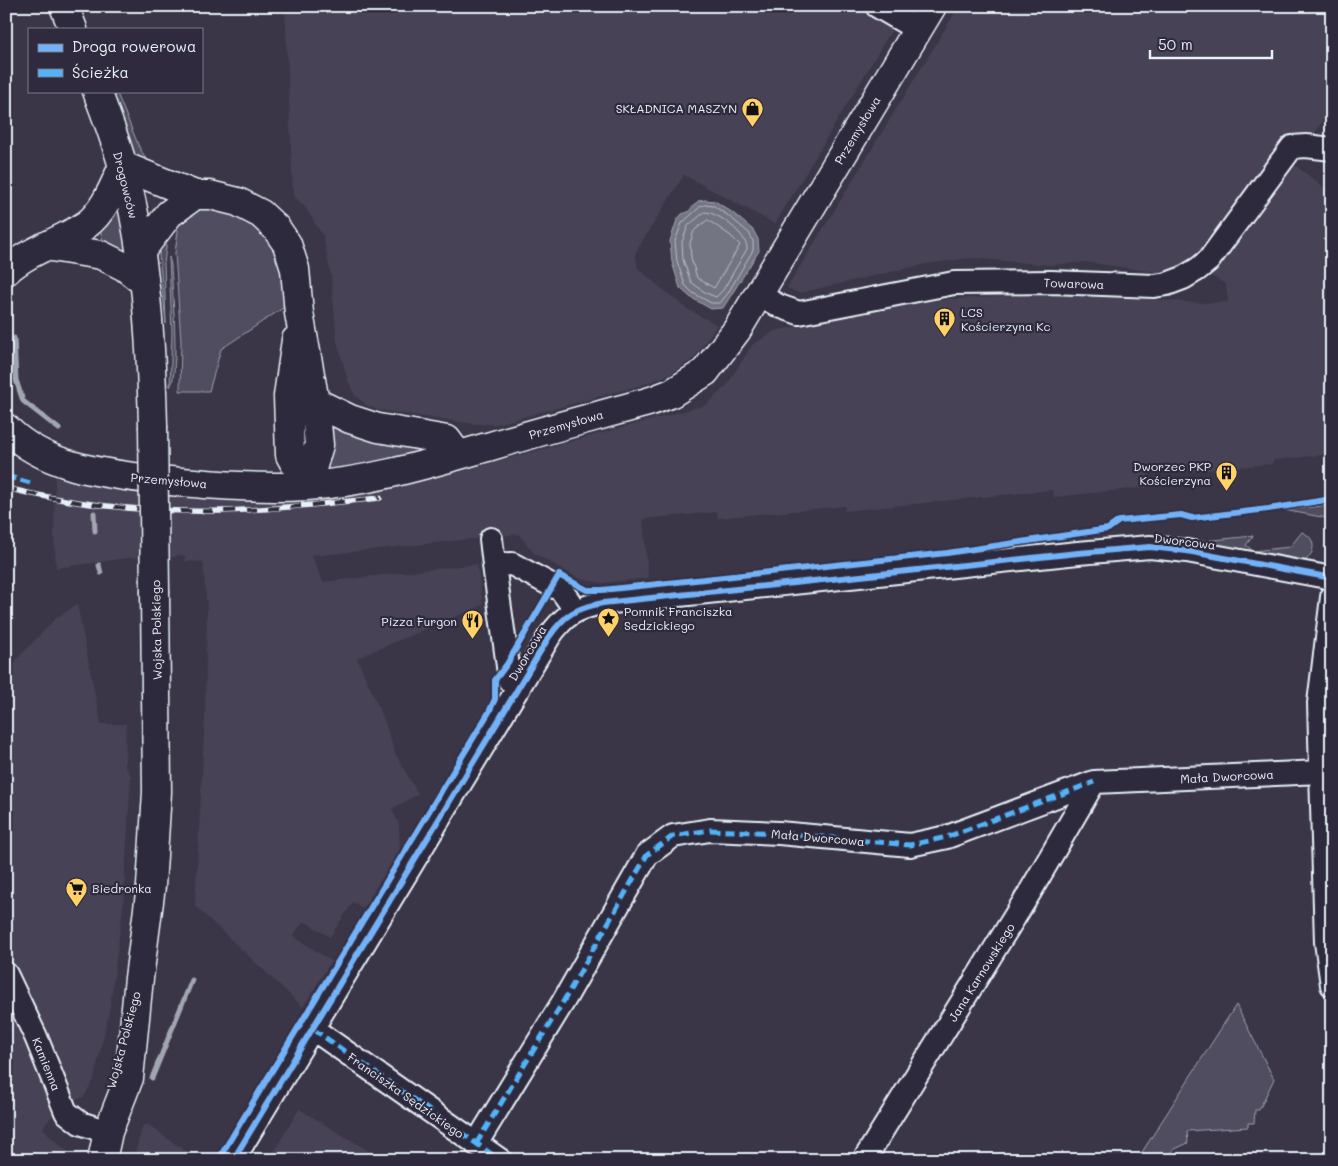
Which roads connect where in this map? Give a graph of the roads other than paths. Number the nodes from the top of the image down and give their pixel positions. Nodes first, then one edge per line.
1 (64, 6) edge
2 (876, 6) edge
3 (932, 6) edge
4 (73, 28) edge
5 (918, 30) junction
6 (97, 92) edge
7 (1332, 149) edge
8 (123, 166) junction
9 (195, 196) junction
10 (45, 246) junction
11 (141, 251) junction
12 (6, 271) edge
13 (144, 282) junction
14 (758, 294) junction
15 (299, 313) junction
16 (315, 402) junction
17 (6, 428) edge
18 (458, 455) junction
19 (307, 486) junction
20 (491, 539) dead end
21 (494, 565) junction
22 (1331, 585) edge
23 (574, 611) junction
24 (519, 688) junction
25 (1320, 772) junction
26 (1094, 782) junction
27 (6, 974) edge
28 (1332, 984) edge
29 (313, 1029) junction
30 (108, 1132) junction
31 (476, 1144) junction
32 (102, 1160) edge
33 (233, 1160) edge
34 (500, 1160) edge
35 (864, 1160) edge

1 - 4 main road
2 - 5 street
3 - 5 main road, Przemysłowa
5 - 14 main road, Przemysłowa
6 - 8 main road, Drogowców
7 - 14 street, Towarowa
8 - 9 main road
8 - 10 main road
8 - 11 main road, Drogowców
9 - 11 main road
9 - 15 main road
10 - 12 main road
10 - 13 main road
11 - 13 main road, Drogowców
13 - 30 main road, Wojska Polskiego, bridge
14 - 18 main road, Przemysłowa
15 - 16 main road
15 - 19 main road
16 - 18 main road
16 - 19 main road
17 - 19 main road, Przemysłowa
18 - 19 main road, Przemysłowa
20 - 21 street, Dworcowa
21 - 23 street
21 - 24 street, Dworcowa
22 - 23 street, Dworcowa
22 - 25 street
23 - 24 street, Dworcowa
24 - 29 street, Dworcowa
25 - 26 street, Mała Dworcowa
25 - 28 street
26 - 31 street, Mała Dworcowa
26 - 35 street, Jana Karnowskiego
27 - 30 street, Kamienna
29 - 31 street, Franciszka Sędzickiego
29 - 33 street, Dworcowa
30 - 32 main road, Wojska Polskiego
31 - 34 street, Franciszka Sędzickiego

